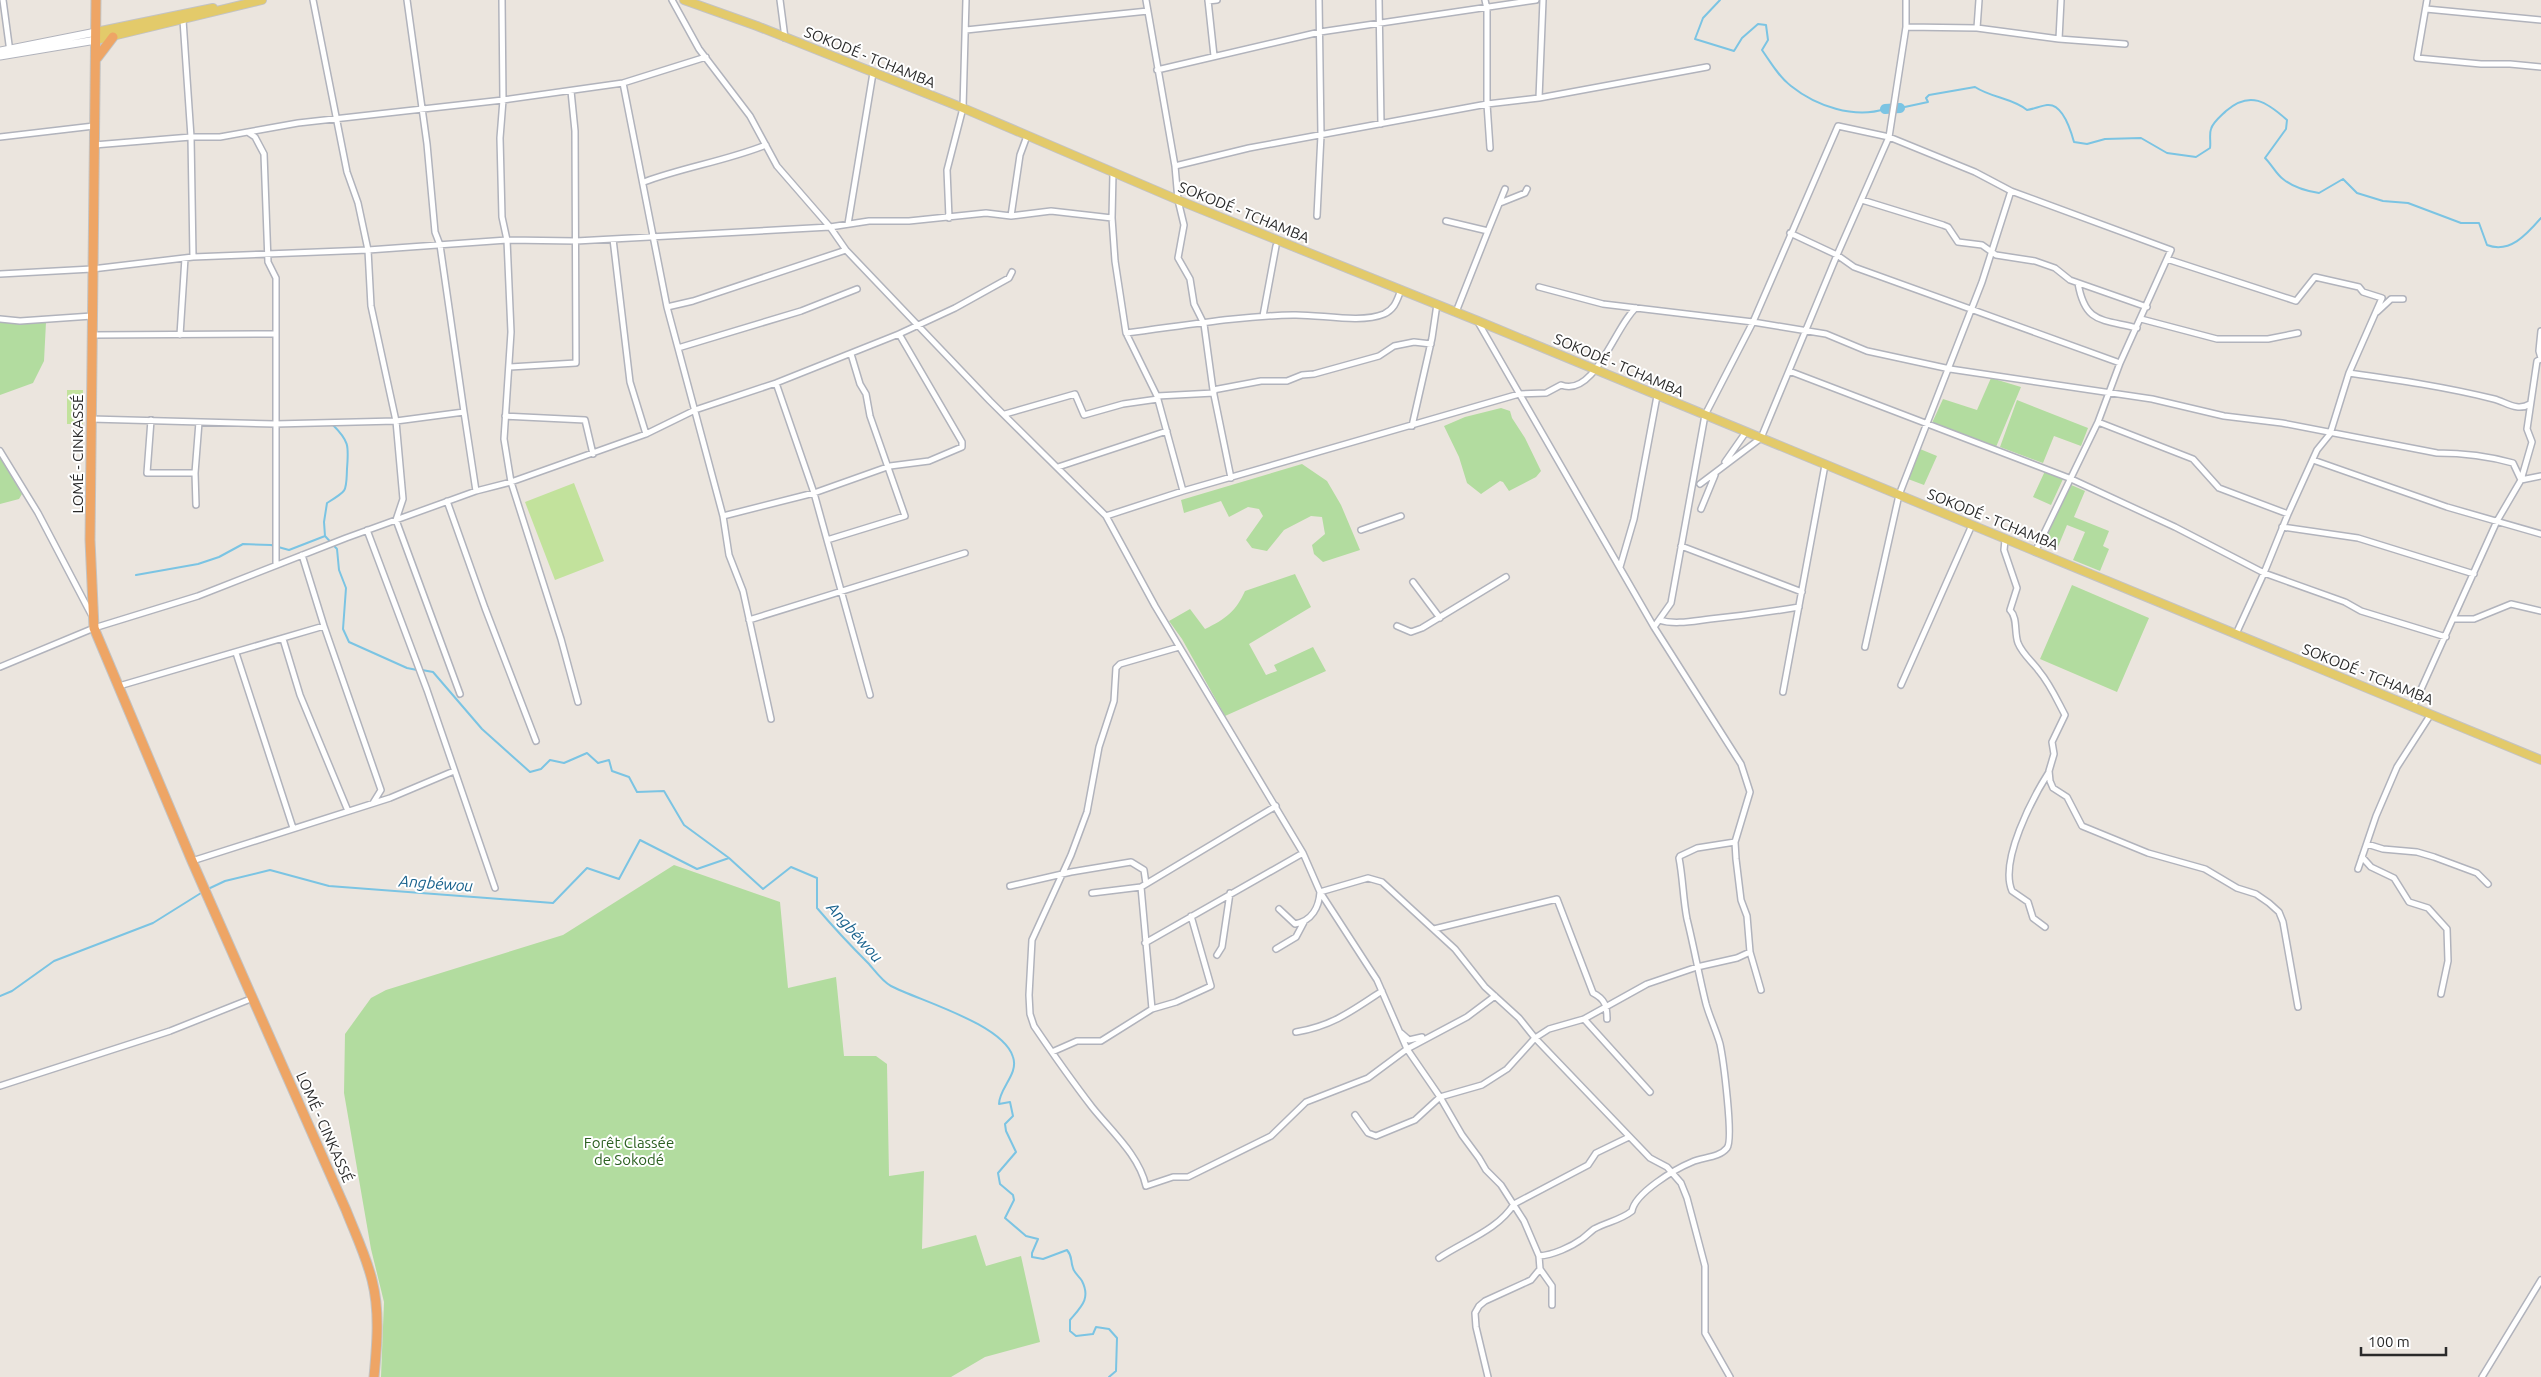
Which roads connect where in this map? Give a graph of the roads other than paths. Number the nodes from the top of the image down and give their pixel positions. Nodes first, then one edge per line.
1 (3, 0) edge
2 (96, 0) edge
3 (262, 0) edge
4 (313, 0) edge
5 (406, 0) edge
6 (502, 0) edge
7 (672, 0) edge
8 (684, 0) edge
9 (780, 0) edge
10 (966, 0) edge
11 (1146, 0) edge
12 (1217, 0) edge
13 (1319, 0) edge
14 (1379, 0) edge
15 (1485, 0) edge
16 (1536, 0) edge
17 (1543, 0) edge
18 (1906, 0) edge
19 (1979, 0) edge
20 (2061, 0) edge
21 (2428, 0) edge
22 (1208, 1) edge
23 (242, 4) junction
24 (1487, 9) junction
25 (2426, 9) junction
26 (1148, 11) junction
27 (183, 20) junction
28 (2541, 20) edge
29 (1380, 22) junction
30 (1906, 27) junction
31 (1977, 28) junction
32 (966, 30) junction
33 (1320, 32) junction
34 (96, 36) junction
35 (113, 37) junction
36 (785, 38) junction
37 (2058, 39) junction
38 (2125, 44) dead end
39 (0, 51) edge
40 (10, 52) junction
41 (0, 56) edge
42 (1214, 56) junction
43 (706, 57) junction
44 (97, 58) junction
45 (1707, 67) dead end
46 (2541, 67) edge
47 (1157, 70) junction
48 (873, 73) junction
49 (624, 83) junction
50 (571, 91) junction
51 (1539, 98) junction
52 (503, 100) junction
53 (1487, 104) junction
54 (963, 108) junction
55 (422, 110) junction
56 (336, 119) junction
57 (1381, 124) junction
58 (94, 126) junction
59 (249, 133) junction
60 (1321, 135) junction
61 (1027, 136) junction
62 (0, 137) edge
63 (191, 137) junction
64 (1889, 137) junction
65 (94, 145) junction
66 (766, 145) junction
67 (1490, 148) dead end
68 (1175, 166) junction
69 (1113, 174) junction
70 (644, 182) junction
71 (1505, 189) dead end
72 (1527, 189) dead end
73 (2011, 191) junction
74 (1178, 200) junction
75 (1862, 200) junction
76 (1500, 204) junction
77 (1011, 216) junction
78 (1316, 216) dead end
79 (949, 218) junction
80 (1112, 218) junction
81 (1446, 221) dead end
82 (848, 224) junction
83 (830, 228) junction
84 (1488, 231) junction
85 (1790, 233) junction
86 (653, 238) junction
87 (613, 239) junction
88 (507, 240) junction
89 (576, 241) junction
90 (440, 245) junction
91 (1276, 246) dead end
92 (368, 250) junction
93 (846, 250) junction
94 (1992, 253) junction
95 (268, 255) junction
96 (1837, 255) junction
97 (193, 257) junction
98 (185, 258) junction
99 (2167, 259) junction
100 (92, 269) junction
101 (1012, 272) dead end
102 (0, 274) edge
103 (2078, 283) junction
104 (1539, 287) dead end
105 (857, 288) dead end
106 (1401, 290) junction
107 (2404, 299) dead end
108 (1436, 304) junction
109 (667, 307) junction
110 (2147, 307) junction
111 (1636, 308) junction
112 (1971, 309) junction
113 (1456, 312) junction
114 (2375, 314) junction
115 (92, 316) junction
116 (1263, 316) junction
117 (0, 319) edge
118 (2141, 319) junction
119 (1478, 321) junction
120 (1753, 322) junction
121 (1204, 324) junction
122 (917, 325) junction
123 (2137, 328) junction
124 (2541, 330) edge
125 (1806, 331) junction
126 (1126, 332) junction
127 (2298, 333) dead end
128 (275, 334) junction
129 (899, 334) junction
130 (92, 335) junction
131 (180, 335) junction
132 (1430, 344) junction
133 (678, 348) junction
134 (851, 354) junction
135 (2541, 358) edge
136 (2120, 363) junction
137 (510, 367) junction
138 (1950, 369) junction
139 (1595, 370) junction
140 (1789, 371) junction
141 (2349, 373) junction
142 (776, 383) junction
143 (1213, 392) junction
144 (2108, 393) junction
145 (1519, 394) junction
146 (1657, 396) junction
147 (1158, 398) junction
148 (2530, 404) junction
149 (2524, 408) junction
150 (695, 410) junction
151 (464, 412) junction
152 (2529, 412) junction
153 (1005, 414) junction
154 (1705, 415) junction
155 (505, 416) junction
156 (91, 419) junction
157 (151, 420) junction
158 (396, 420) junction
159 (199, 422) junction
160 (2098, 422) junction
161 (275, 424) junction
162 (1926, 425) junction
163 (1412, 426) junction
164 (1167, 431) junction
165 (1746, 432) junction
166 (646, 434) junction
167 (2330, 434) junction
168 (1762, 438) junction
169 (0, 452) edge
170 (593, 454) junction
171 (2313, 460) junction
172 (1826, 465) junction
173 (890, 466) junction
174 (1058, 467) junction
175 (1716, 473) junction
176 (195, 474) junction
177 (2541, 476) edge
178 (1231, 478) junction
179 (2069, 478) junction
180 (1693, 479) junction
181 (2521, 480) junction
182 (511, 482) junction
183 (1700, 484) junction
184 (476, 491) junction
185 (1184, 491) junction
186 (1707, 491) junction
187 (814, 493) junction
188 (1899, 495) junction
189 (447, 502) junction
190 (196, 505) dead end
191 (1702, 509) dead end
192 (2288, 514) junction
193 (723, 516) junction
194 (1106, 516) junction
195 (1401, 516) dead end
196 (396, 520) junction
197 (2497, 522) junction
198 (1972, 526) junction
199 (2282, 527) junction
200 (367, 530) junction
201 (1361, 530) dead end
202 (2541, 534) edge
203 (827, 540) junction
204 (2005, 540) junction
205 (1681, 546) junction
206 (2035, 552) junction
207 (965, 553) dead end
208 (302, 555) junction
209 (276, 565) junction
210 (1620, 567) junction
211 (2264, 573) junction
212 (2474, 574) junction
213 (1506, 577) dead end
214 (1413, 582) dead end
215 (841, 592) junction
216 (1802, 592) junction
217 (1799, 607) junction
218 (2541, 611) edge
219 (92, 616) junction
220 (1440, 618) junction
221 (2454, 619) junction
222 (749, 620) junction
223 (1659, 620) junction
224 (324, 626) junction
225 (1397, 626) dead end
226 (1654, 627) junction
227 (94, 628) junction
228 (2236, 634) junction
229 (2446, 637) junction
230 (283, 638) junction
231 (1179, 647) junction
232 (1864, 647) dead end
233 (236, 653) junction
234 (0, 668) edge
235 (1901, 685) dead end
236 (119, 686) junction
237 (1783, 692) dead end
238 (460, 694) dead end
239 (870, 695) dead end
240 (578, 702) dead end
241 (2414, 707) junction
242 (2430, 714) junction
243 (771, 719) dead end
244 (536, 741) dead end
245 (2541, 760) edge
246 (454, 771) junction
247 (2049, 772) junction
248 (381, 790) junction
249 (390, 798) junction
250 (373, 803) junction
251 (1276, 806) junction
252 (348, 811) junction
253 (293, 828) junction
254 (1735, 842) junction
255 (2367, 844) junction
256 (1303, 853) junction
257 (2362, 857) junction
258 (192, 861) junction
259 (2358, 869) dead end
260 (1061, 874) junction
261 (2488, 884) dead end
262 (1010, 886) dead end
263 (1143, 886) junction
264 (495, 888) dead end
265 (1320, 892) junction
266 (1092, 893) dead end
267 (1230, 893) junction
268 (1279, 909) dead end
269 (1191, 916) junction
270 (1306, 920) junction
271 (2046, 927) dead end
272 (1434, 930) junction
273 (1145, 943) junction
274 (1276, 949) dead end
275 (1750, 952) junction
276 (1217, 955) dead end
277 (1697, 967) junction
278 (1761, 990) dead end
279 (1382, 991) junction
280 (2441, 994) dead end
281 (1495, 996) junction
282 (253, 998) junction
283 (1607, 1006) junction
284 (2298, 1007) dead end
285 (1152, 1009) junction
286 (1584, 1019) junction
287 (1607, 1019) dead end
288 (1399, 1031) junction
289 (1296, 1032) dead end
290 (1437, 1032) junction
291 (1535, 1038) junction
292 (1407, 1049) junction
293 (1052, 1052) junction
294 (0, 1086) edge
295 (1650, 1092) dead end
296 (1440, 1097) junction
297 (1355, 1115) dead end
298 (1629, 1137) junction
299 (1672, 1173) junction
300 (1514, 1204) junction
301 (1539, 1256) junction
302 (1439, 1258) dead end
303 (1540, 1270) junction
304 (2541, 1280) edge
305 (1552, 1306) dead end
306 (374, 1377) edge
307 (1488, 1377) edge
308 (1730, 1377) edge
309 (2482, 1377) edge

1 - 40 street
2 - 34 highway, LOMÉ - CINKASSÉ
3 - 23 main road
4 - 56 street
5 - 55 street
6 - 52 street
7 - 43 street
8 - 36 main road, SOKODÉ - TCHAMBA
9 - 36 street
10 - 32 street
11 - 26 street
12 - 22 street
13 - 33 street
14 - 29 street
15 - 24 street
16 - 24 street
17 - 51 street
18 - 30 street
19 - 31 street
20 - 37 street
21 - 25 street
22 - 42 street
23 - 27 main road
23 - 34 main road
24 - 29 street
24 - 53 street
25 - 28 street
25 - 46 street
26 - 32 street
26 - 47 street
27 - 35 main road
27 - 63 street
29 - 33 street
29 - 57 street
30 - 31 street
30 - 64 street
31 - 37 street
32 - 54 street
33 - 42 street
33 - 60 street
34 - 35 main road
34 - 40 main road
34 - 44 highway, LOMÉ - CINKASSÉ
35 - 44 highway
36 - 48 main road, SOKODÉ - TCHAMBA
37 - 38 street
39 - 40 main road
40 - 41 main road
42 - 47 street
43 - 49 street
43 - 66 street
44 - 58 highway, LOMÉ - CINKASSÉ
45 - 51 street
47 - 68 street
48 - 54 main road, SOKODÉ - TCHAMBA
48 - 82 street
49 - 50 street
49 - 70 street
50 - 52 street
50 - 89 street
51 - 53 street
52 - 55 street
52 - 88 street
53 - 57 street
53 - 67 street
54 - 61 main road, SOKODÉ - TCHAMBA
54 - 79 street
55 - 56 street
55 - 90 street
56 - 59 street
56 - 92 street
57 - 60 street
58 - 62 street
58 - 65 highway, LOMÉ - CINKASSÉ
59 - 63 street
59 - 95 street
60 - 68 street
60 - 78 street
61 - 69 main road, SOKODÉ - TCHAMBA
61 - 77 street
63 - 65 street
63 - 97 street
64 - 73 street
64 - 75 street
64 - 85 street
65 - 100 highway, LOMÉ - CINKASSÉ
66 - 70 street
66 - 83 street
68 - 74 street
69 - 74 main road, SOKODÉ - TCHAMBA
69 - 80 street
70 - 86 street
71 - 76 street
72 - 76 street
73 - 94 street
73 - 99 street
74 - 106 main road, SOKODÉ - TCHAMBA
74 - 121 street
75 - 94 street
75 - 96 street
76 - 84 street
77 - 79 street
77 - 80 street
79 - 82 street
80 - 126 street
81 - 84 street
82 - 83 street
83 - 86 street
83 - 93 street
84 - 113 street
85 - 96 street
85 - 120 street
86 - 87 street
86 - 109 street
87 - 89 street
87 - 166 street
88 - 89 street
88 - 90 street
88 - 137 street
89 - 137 street
90 - 92 street
90 - 151 street
91 - 116 street
92 - 95 street
92 - 158 street
93 - 109 street
93 - 122 street
94 - 103 street
94 - 112 street
95 - 97 street
95 - 128 street
96 - 112 street
96 - 125 street
97 - 98 street
98 - 100 street
98 - 131 street
99 - 110 street
99 - 114 street
100 - 102 street
100 - 115 highway, LOMÉ - CINKASSÉ
101 - 122 street
103 - 110 street
103 - 123 street
104 - 111 street
105 - 133 street
106 - 108 main road, SOKODÉ - TCHAMBA
106 - 116 street
107 - 114 street
108 - 113 main road, SOKODÉ - TCHAMBA
108 - 132 street
109 - 133 street
110 - 118 street
111 - 120 street
111 - 139 street
112 - 136 street
112 - 138 street
113 - 119 main road, SOKODÉ - TCHAMBA
114 - 141 street
115 - 117 street
115 - 130 highway, LOMÉ - CINKASSÉ
116 - 121 street
118 - 123 street
118 - 127 street
119 - 139 main road, SOKODÉ - TCHAMBA
119 - 145 street
120 - 125 street
120 - 154 street
121 - 126 street
121 - 143 street
122 - 129 street
122 - 153 street
123 - 136 street
124 - 135 street
125 - 138 street
125 - 140 street
126 - 147 street
128 - 131 street
128 - 161 street
129 - 134 street
129 - 173 street
130 - 131 street
130 - 156 highway, LOMÉ - CINKASSÉ
132 - 143 street
132 - 163 street
133 - 150 street
134 - 142 street
134 - 173 street
135 - 148 street
136 - 144 street
137 - 155 street
138 - 144 street
138 - 162 street
139 - 145 street
139 - 146 main road, SOKODÉ - TCHAMBA
140 - 162 street
140 - 168 street
141 - 149 street
141 - 167 street
142 - 150 street
142 - 187 street
143 - 147 street
143 - 178 street
144 - 160 street
144 - 167 street
145 - 163 street
145 - 210 street
146 - 154 main road, SOKODÉ - TCHAMBA
146 - 210 street
147 - 153 street
147 - 164 street
148 - 149 street
148 - 152 street
149 - 152 street
150 - 166 street
150 - 193 street
151 - 158 street
151 - 184 street
152 - 181 street
153 - 174 street
154 - 165 main road, SOKODÉ - TCHAMBA
154 - 180 street
155 - 170 street
155 - 182 street
156 - 157 street
156 - 219 highway, LOMÉ - CINKASSÉ
157 - 159 street
157 - 176 street
158 - 161 street
158 - 196 street
159 - 161 street
159 - 176 street
160 - 179 street
160 - 192 street
161 - 209 street
162 - 179 street
162 - 188 street
163 - 178 street
164 - 174 street
164 - 185 street
165 - 168 main road, SOKODÉ - TCHAMBA
165 - 175 street
166 - 170 street
167 - 171 street
167 - 181 street
168 - 172 main road, SOKODÉ - TCHAMBA
168 - 175 street
169 - 219 street
170 - 182 street
171 - 192 street
171 - 197 street
172 - 188 main road, SOKODÉ - TCHAMBA
172 - 216 street
173 - 187 street
173 - 203 street
174 - 194 street
175 - 183 street
175 - 186 street
176 - 190 street
177 - 181 street
178 - 185 street
179 - 206 street
179 - 211 street
180 - 183 street
180 - 205 street
181 - 197 street
182 - 184 street
182 - 240 street
183 - 186 street
184 - 189 street
185 - 194 street
186 - 191 street
187 - 193 street
187 - 203 street
188 - 198 main road, SOKODÉ - TCHAMBA
188 - 232 street
189 - 196 street
189 - 244 street
192 - 199 street
193 - 222 street
194 - 231 street
195 - 201 street
196 - 200 street
196 - 238 street
197 - 202 street
197 - 212 street
198 - 204 main road, SOKODÉ - TCHAMBA
198 - 235 street
199 - 211 street
199 - 212 street
200 - 208 street
200 - 246 street
203 - 215 street
204 - 206 main road, SOKODÉ - TCHAMBA
204 - 247 street
205 - 216 street
205 - 223 street
206 - 228 main road, SOKODÉ - TCHAMBA
207 - 215 street
208 - 209 street
208 - 224 street
209 - 227 street
210 - 226 street
211 - 228 street
211 - 229 street
212 - 221 street
213 - 220 street
214 - 220 street
215 - 222 street
215 - 239 street
216 - 217 street
217 - 223 street
217 - 237 street
218 - 221 street
219 - 227 highway, LOMÉ - CINKASSÉ
220 - 225 street
221 - 229 street
222 - 243 street
223 - 226 street
224 - 230 street
224 - 248 street
226 - 254 street
227 - 234 street
227 - 236 highway, LOMÉ - CINKASSÉ
228 - 241 main road, SOKODÉ - TCHAMBA
229 - 241 street
230 - 233 street
230 - 252 street
231 - 251 street
231 - 260 street
233 - 236 street
233 - 253 street
236 - 258 highway, LOMÉ - CINKASSÉ
241 - 242 main road, SOKODÉ - TCHAMBA
242 - 245 main road, SOKODÉ - TCHAMBA
242 - 255 street
246 - 249 street
246 - 264 street
247 - 271 street
247 - 284 street
248 - 249 street
248 - 250 street
249 - 250 street
250 - 252 street
251 - 256 street
251 - 263 street
252 - 253 street
253 - 258 street
254 - 275 street
254 - 277 street
255 - 257 street
255 - 261 street
256 - 265 street
256 - 267 street
257 - 259 street
257 - 280 street
258 - 282 highway, LOMÉ - CINKASSÉ
260 - 262 street
260 - 263 street
260 - 293 street
263 - 266 street
263 - 273 street
265 - 270 street
265 - 272 street
265 - 279 street
267 - 269 street
267 - 276 street
268 - 270 street
269 - 273 street
269 - 285 street
270 - 274 street
272 - 281 street
272 - 283 street
273 - 285 street
275 - 277 street
275 - 278 street
277 - 283 street
277 - 299 street
279 - 288 street
279 - 289 street
281 - 290 street
281 - 291 street
282 - 294 street
282 - 306 highway, LOMÉ - CINKASSÉ
283 - 286 street
283 - 287 street
285 - 293 street
286 - 291 street
286 - 295 street
288 - 290 street
288 - 292 street
290 - 292 street
291 - 296 street
291 - 298 street
292 - 293 street
292 - 296 street
296 - 297 street
296 - 300 street
298 - 299 street
298 - 300 street
299 - 301 street
299 - 308 street
300 - 301 street
300 - 302 street
301 - 303 street
303 - 305 street
303 - 307 street
304 - 309 street

